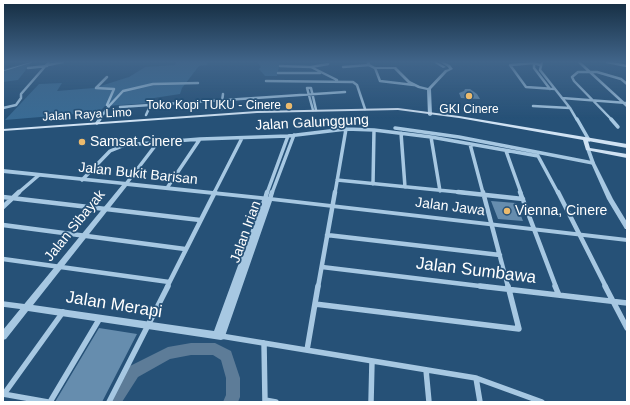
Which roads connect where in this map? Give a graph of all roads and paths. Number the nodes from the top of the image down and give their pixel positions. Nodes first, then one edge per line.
1 (33, 81) edge
2 (103, 81) edge
3 (266, 81) dead end
4 (277, 81) joint
5 (341, 81) joint
6 (380, 81) edge
7 (437, 81) edge
8 (522, 81) edge
9 (544, 81) edge
10 (548, 81) edge
11 (574, 81) edge
12 (599, 81) edge
13 (398, 82) dead end
14 (409, 82) joint
15 (198, 83) dead end
16 (413, 86) junction
17 (429, 89) junction
18 (550, 89) junction
19 (554, 89) junction
20 (264, 91) dead end
21 (345, 92) dead end
22 (223, 94) dead end
23 (310, 94) junction
24 (264, 96) junction
25 (562, 98) junction
26 (222, 99) junction
27 (595, 101) junction
28 (625, 103) edge
29 (151, 104) junction
30 (109, 106) junction
31 (533, 106) dead end
32 (627, 106) edge
33 (120, 107) dead end
34 (3, 108) edge
35 (365, 108) junction
36 (570, 108) junction
37 (315, 110) junction
38 (221, 111) junction
39 (430, 113) junction
40 (146, 115) dead end
41 (211, 116) junction
42 (97, 123) junction
43 (108, 123) junction
44 (618, 127) dead end
45 (36, 128) junction
46 (394, 128) dead end
47 (3, 130) edge
48 (346, 130) junction
49 (374, 130) junction
50 (401, 133) junction
51 (294, 135) junction
52 (288, 136) junction
53 (431, 137) junction
54 (242, 138) junction
55 (200, 139) junction
56 (588, 141) junction
57 (158, 142) junction
58 (470, 144) junction
59 (627, 146) edge
60 (591, 150) junction
61 (506, 151) junction
62 (627, 156) edge
63 (592, 160) junction
64 (3, 171) edge
65 (39, 175) junction
66 (82, 180) junction
67 (337, 180) junction
68 (126, 184) junction
69 (372, 184) junction
70 (405, 187) junction
71 (167, 188) junction
72 (440, 191) junction
73 (213, 194) junction
74 (3, 196) edge
75 (484, 196) junction
76 (14, 198) junction
77 (268, 199) junction
78 (523, 200) junction
79 (332, 206) junction
80 (3, 207) edge
81 (104, 209) junction
82 (200, 220) junction
83 (492, 224) junction
84 (3, 225) edge
85 (627, 227) edge
86 (533, 229) junction
87 (578, 234) junction
88 (83, 235) junction
89 (327, 235) junction
90 (627, 240) edge
91 (185, 248) junction
92 (500, 255) junction
93 (3, 259) edge
94 (322, 267) junction
95 (57, 268) junction
96 (169, 282) junction
97 (509, 289) junction
98 (559, 295) junction
99 (614, 302) junction
100 (627, 303) edge
101 (3, 304) edge
102 (315, 304) junction
103 (26, 307) junction
104 (63, 312) junction
105 (100, 318) junction
106 (147, 325) junction
107 (627, 328) edge
108 (3, 336) edge
109 (218, 336) junction
110 (264, 343) junction
111 (307, 350) junction
112 (372, 361) junction
113 (426, 370) junction
114 (476, 378) junction
115 (4, 394) edge
116 (265, 401) edge
117 (49, 402) edge
118 (109, 402) edge
119 (276, 402) edge
120 (371, 402) edge
121 (428, 402) edge
122 (480, 402) edge
123 (542, 402) edge

1 - 34 street
2 - 30 street
3 - 4 street
4 - 5 street
5 - 35 street
6 - 16 street
7 - 17 street
8 - 18 street
9 - 18 street
10 - 19 street
11 - 27 street
12 - 28 street
13 - 14 street
14 - 16 street
15 - 30 street
16 - 17 street
17 - 39 street
18 - 19 street
19 - 25 street
20 - 24 street
21 - 23 street
22 - 26 street
23 - 24 street
23 - 37 street
24 - 26 street
25 - 27 street
25 - 36 street
26 - 29 street
26 - 38 street
27 - 28 street
27 - 44 street
28 - 32 street
29 - 33 street
29 - 40 street
30 - 42 street
31 - 36 street
35 - 37 main road, Jalan Raya Limo
35 - 39 main road, Jalan Raya Limo
36 - 56 street
37 - 38 main road, Jalan Raya Limo
38 - 41 main road, Jalan Raya Limo
39 - 41 main road, Jalan Raya Limo
39 - 56 main road, Jalan Raya Limo
41 - 43 main road, Jalan Raya Limo
42 - 43 main road, Jalan Raya Limo
42 - 45 main road, Jalan Raya Limo
43 - 45 main road, Jalan Raya Limo
45 - 47 main road
46 - 63 street
48 - 49 street, Jalan Galunggung
48 - 51 street, Jalan Galunggung
48 - 67 street
49 - 50 street, Jalan Galunggung
49 - 69 street
50 - 53 street, Jalan Galunggung
50 - 70 street
51 - 52 street, Jalan Galunggung
51 - 77 street, Jalan Irian
52 - 54 street, Jalan Galunggung
52 - 77 street, Jalan Irian
53 - 58 street, Jalan Galunggung
53 - 72 street
54 - 55 street, Jalan Galunggung
54 - 73 street
55 - 57 street, Jalan Galunggung
55 - 71 street
56 - 59 main road, Jalan Raya Limo
56 - 60 main road
57 - 66 street, Jalan Galunggung
57 - 68 street, Jalan Sibayak
58 - 61 street, Jalan Galunggung
58 - 75 street
60 - 62 main road
60 - 63 street
61 - 78 street
61 - 87 street, Jalan Galunggung
63 - 85 street
64 - 65 street, Jalan Bukit Barisan
65 - 66 street, Jalan Bukit Barisan
65 - 76 street
66 - 68 street, Jalan Bukit Barisan
67 - 69 street
67 - 79 street
68 - 71 street, Jalan Bukit Barisan
68 - 81 street, Jalan Sibayak
69 - 70 street
70 - 72 street
71 - 73 street, Jalan Bukit Barisan
72 - 75 street
73 - 77 street, Jalan Bukit Barisan
73 - 82 street
74 - 76 street
75 - 78 street
75 - 83 street
76 - 80 street
76 - 81 street
77 - 79 street, Jalan Jawa
77 - 109 street, Jalan Irian
78 - 86 street
79 - 83 street, Jalan Jawa
79 - 89 street
81 - 82 street
81 - 88 street, Jalan Sibayak
82 - 91 street
83 - 86 street, Jalan Jawa
83 - 92 street
84 - 88 street
86 - 87 street, Jalan Jawa
86 - 98 street
87 - 90 street, Jalan Jawa
87 - 99 street
88 - 91 street
88 - 95 street, Jalan Sibayak
89 - 92 street
89 - 94 street
91 - 96 street
92 - 97 street
93 - 95 street
94 - 97 street, Jalan Sumbawa
94 - 102 street
95 - 96 street
95 - 103 street, Jalan Sibayak
96 - 106 street
97 - 98 street, Jalan Sumbawa
97 - 102 street
98 - 99 street, Jalan Sumbawa
99 - 100 street, Jalan Sumbawa
99 - 107 street
101 - 103 street, Jalan Merapi
102 - 111 street
103 - 104 street, Jalan Merapi
103 - 108 street, Jalan Sibayak
104 - 105 street, Jalan Merapi
104 - 115 street
105 - 106 street, Jalan Merapi
105 - 117 street
106 - 109 street, Jalan Merapi
106 - 118 street
109 - 110 street
110 - 111 street
110 - 116 street
111 - 112 street
112 - 113 street
112 - 120 street
113 - 114 street
113 - 121 street
114 - 122 street
114 - 123 street
115 - 117 street
116 - 119 street

